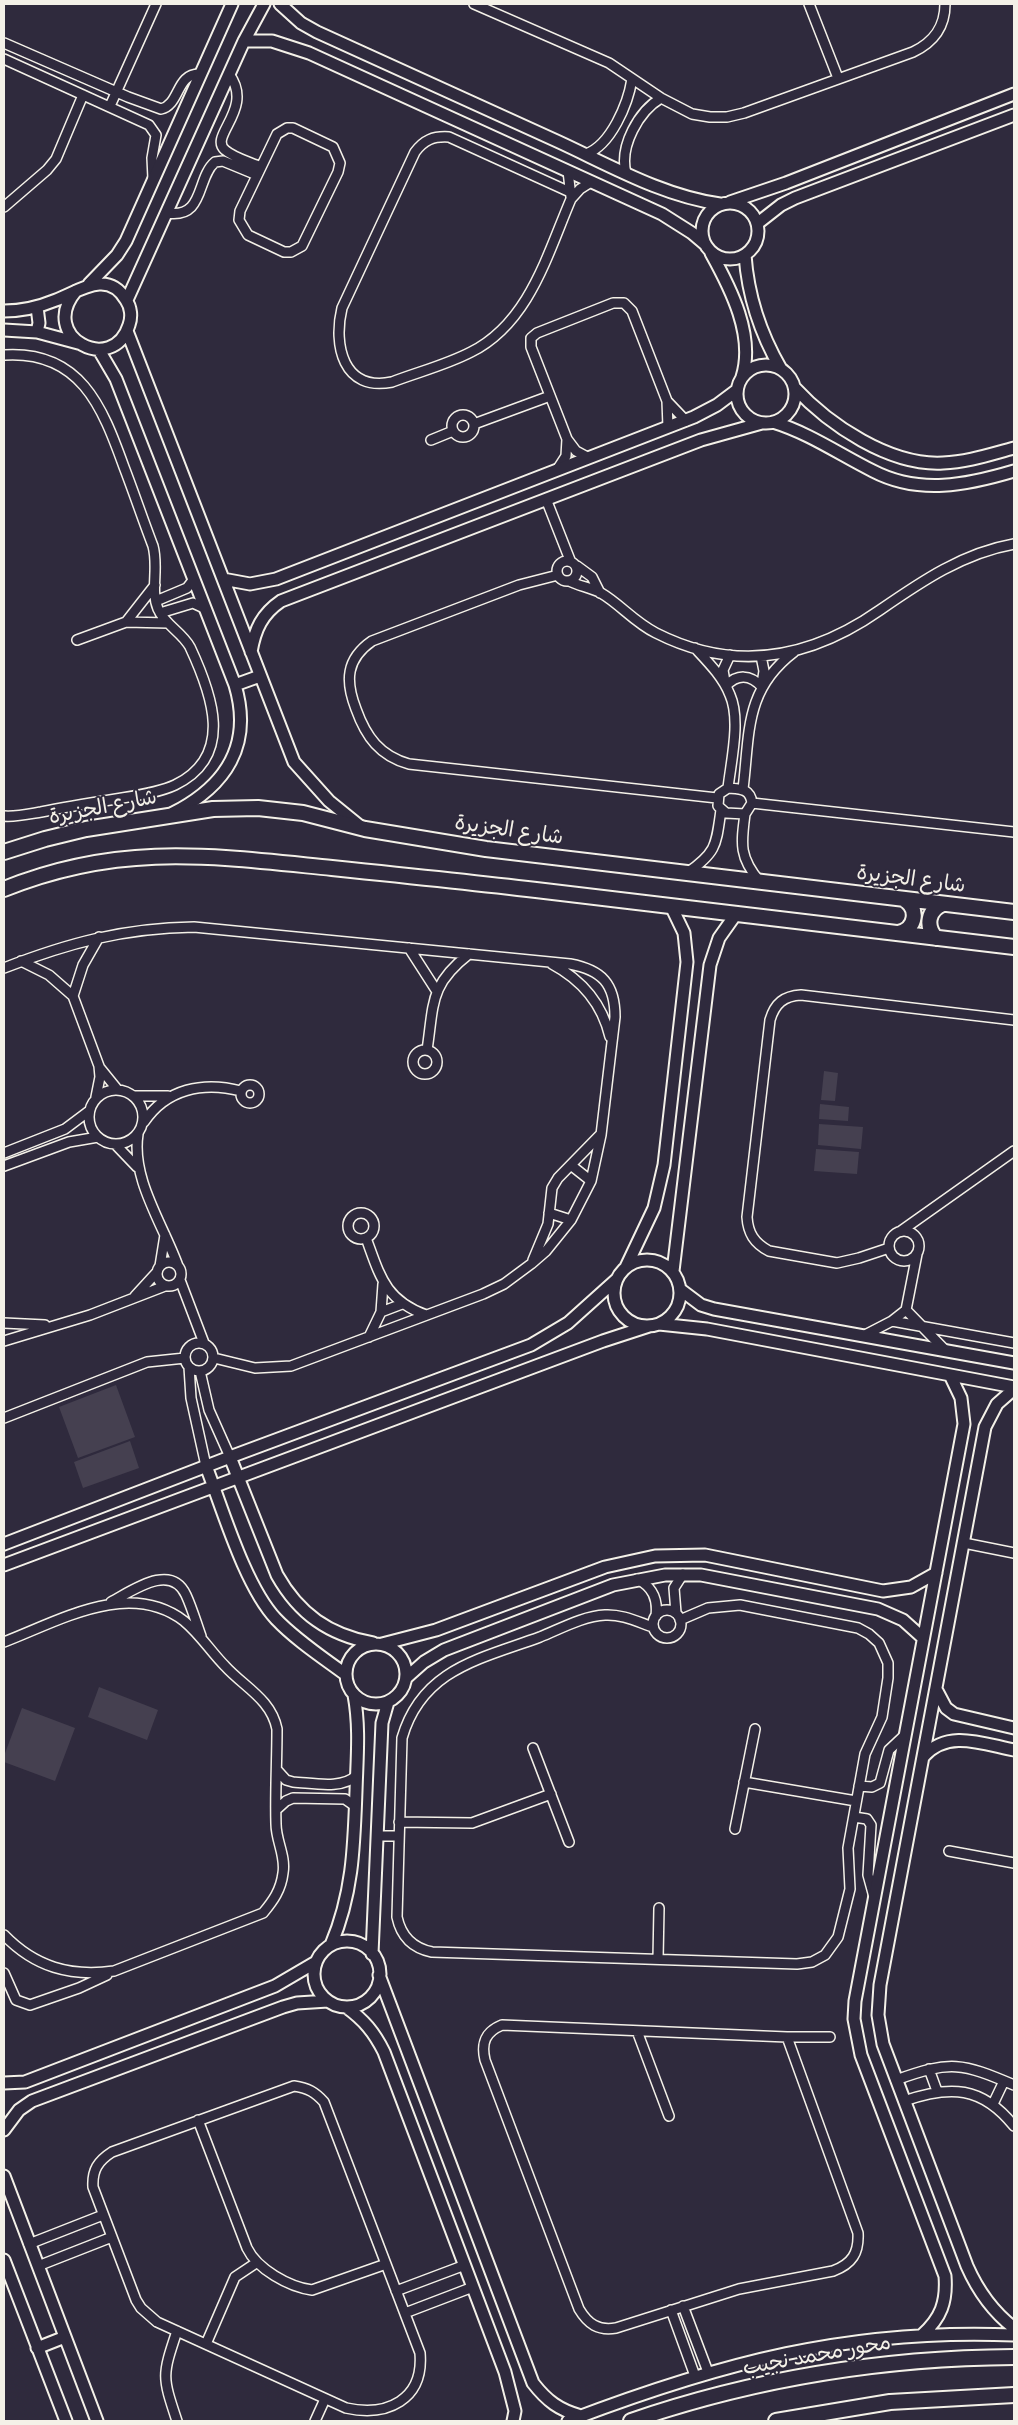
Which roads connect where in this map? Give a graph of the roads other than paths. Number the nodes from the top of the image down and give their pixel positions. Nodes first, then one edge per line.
1 (156, 4) edge
2 (232, 4) edge
3 (264, 4) edge
4 (280, 4) edge
5 (474, 4) edge
6 (809, 4) edge
7 (945, 4) edge
8 (244, 41) junction
9 (4, 43) edge
10 (5, 62) edge
11 (57, 66) junction
12 (200, 74) junction
13 (229, 74) junction
14 (838, 78) junction
15 (632, 79) junction
16 (51, 80) junction
17 (116, 92) junction
18 (83, 94) junction
19 (1014, 94) edge
20 (661, 98) junction
21 (145, 104) junction
22 (110, 106) junction
23 (1014, 115) edge
24 (138, 119) junction
25 (586, 154) junction
26 (259, 171) junction
27 (568, 171) junction
28 (626, 172) junction
29 (154, 180) junction
30 (591, 182) junction
31 (571, 196) junction
32 (725, 203) junction
33 (4, 207) edge
34 (167, 213) junction
35 (758, 223) junction
36 (708, 248) junction
37 (745, 255) junction
38 (89, 284) junction
39 (76, 291) junction
40 (127, 300) junction
41 (37, 307) junction
42 (4, 311) edge
43 (4, 330) edge
44 (127, 331) junction
45 (37, 332) junction
46 (78, 343) junction
47 (99, 350) junction
48 (4, 355) edge
49 (780, 370) junction
50 (739, 385) junction
51 (794, 387) junction
52 (550, 396) junction
53 (667, 401) junction
54 (686, 420) junction
55 (768, 423) junction
56 (474, 424) junction
57 (668, 428) junction
58 (454, 431) junction
59 (567, 439) junction
60 (431, 440) dead end
61 (1014, 448) edge
62 (589, 458) junction
63 (557, 470) junction
64 (1014, 471) edge
65 (546, 499) junction
66 (1014, 544) edge
67 (573, 563) junction
68 (288, 575) junction
69 (558, 575) junction
70 (194, 579) junction
71 (223, 579) junction
72 (569, 581) junction
73 (155, 584) junction
74 (600, 593) junction
75 (296, 595) junction
76 (156, 601) junction
77 (206, 609) junction
78 (160, 614) junction
79 (126, 622) junction
80 (168, 623) junction
81 (78, 640) dead end
82 (695, 648) junction
83 (251, 652) junction
84 (795, 652) junction
85 (730, 655) junction
86 (761, 656) junction
87 (260, 676) junction
88 (235, 685) junction
89 (726, 686) junction
90 (762, 687) junction
91 (728, 788) junction
92 (743, 789) junction
93 (717, 798) junction
94 (752, 802) junction
95 (721, 810) junction
96 (745, 814) junction
97 (4, 816) edge
98 (168, 816) junction
99 (365, 829) junction
100 (1014, 832) edge
101 (4, 852) edge
102 (687, 873) junction
103 (760, 882) junction
104 (4, 889) edge
105 (903, 899) junction
106 (943, 904) junction
107 (672, 906) junction
108 (1014, 912) edge
109 (736, 914) junction
110 (898, 933) junction
111 (99, 937) junction
112 (936, 938) junction
113 (1014, 947) edge
114 (409, 948) junction
115 (469, 954) junction
116 (21, 961) junction
117 (550, 963) junction
118 (4, 968) edge
119 (436, 990) junction
120 (73, 996) junction
121 (1014, 1020) edge
122 (612, 1042) junction
123 (427, 1050) dead end
124 (99, 1066) junction
125 (117, 1089) junction
126 (241, 1091) dead end
127 (135, 1096) junction
128 (170, 1096) junction
129 (96, 1097) junction
130 (89, 1111) junction
131 (143, 1122) junction
132 (138, 1134) junction
133 (601, 1135) junction
134 (98, 1137) junction
135 (115, 1144) junction
136 (1014, 1151) edge
137 (4, 1153) edge
138 (4, 1166) edge
139 (572, 1166) junction
140 (139, 1169) junction
141 (590, 1181) junction
142 (549, 1213) junction
143 (571, 1220) junction
144 (900, 1231) junction
145 (165, 1235) junction
146 (366, 1238) dead end
147 (889, 1248) junction
148 (917, 1254) junction
149 (531, 1264) junction
150 (178, 1266) junction
151 (626, 1267) junction
152 (158, 1269) junction
153 (673, 1271) junction
154 (617, 1279) junction
155 (180, 1280) junction
156 (383, 1284) junction
157 (165, 1286) junction
158 (681, 1290) junction
159 (133, 1298) junction
160 (402, 1304) junction
161 (906, 1310) junction
162 (381, 1312) junction
163 (426, 1315) junction
164 (892, 1322) junction
165 (4, 1324) edge
166 (53, 1325) junction
167 (919, 1325) junction
168 (654, 1326) junction
169 (369, 1337) junction
170 (860, 1337) junction
171 (5, 1341) edge
172 (204, 1343) junction
173 (1014, 1343) edge
174 (945, 1350) junction
175 (214, 1358) junction
176 (187, 1362) junction
177 (1014, 1363) edge
178 (200, 1371) junction
179 (950, 1375) junction
180 (1014, 1388) edge
181 (4, 1418) edge
182 (230, 1457) junction
183 (206, 1466) junction
184 (238, 1478) junction
185 (214, 1487) junction
186 (4, 1544) edge
187 (964, 1544) junction
188 (1014, 1553) edge
189 (4, 1565) edge
190 (936, 1573) junction
191 (683, 1574) junction
192 (637, 1579) junction
193 (106, 1605) junction
194 (656, 1616) junction
195 (678, 1617) junction
196 (653, 1627) junction
197 (923, 1638) junction
198 (202, 1641) junction
199 (4, 1642) edge
200 (377, 1643) junction
201 (345, 1674) junction
202 (406, 1678) junction
203 (937, 1691) junction
204 (354, 1695) junction
205 (388, 1702) junction
206 (1014, 1728) edge
207 (754, 1729) dead end
208 (905, 1735) junction
209 (533, 1748) dead end
210 (1014, 1750) edge
211 (924, 1756) junction
212 (277, 1770) junction
213 (357, 1775) junction
214 (744, 1782) junction
215 (859, 1786) junction
216 (551, 1794) junction
217 (856, 1801) junction
218 (355, 1806) junction
219 (276, 1810) junction
220 (854, 1817) junction
221 (399, 1822) junction
222 (735, 1829) dead end
223 (377, 1836) junction
224 (399, 1836) junction
225 (569, 1842) dead end
226 (949, 1851) dead end
227 (1014, 1863) edge
228 (874, 1896) junction
229 (659, 1908) dead end
230 (4, 1935) edge
231 (331, 1945) junction
232 (372, 1954) junction
233 (658, 1960) junction
234 (316, 1962) junction
235 (114, 1971) junction
236 (4, 1973) edge
237 (380, 1975) junction
238 (328, 2001) junction
239 (346, 2007) junction
240 (637, 2031) junction
241 (786, 2037) junction
242 (830, 2037) dead end
243 (930, 2069) junction
244 (896, 2080) junction
245 (1004, 2081) junction
246 (4, 2084) edge
247 (1014, 2085) edge
248 (937, 2091) junction
249 (904, 2101) junction
250 (993, 2104) junction
251 (669, 2116) dead end
252 (198, 2120) junction
253 (1014, 2126) edge
254 (4, 2130) edge
255 (4, 2176) edge
256 (103, 2215) junction
257 (112, 2238) junction
258 (29, 2244) junction
259 (4, 2260) edge
260 (256, 2263) junction
261 (386, 2264) junction
262 (465, 2265) junction
263 (38, 2266) junction
264 (473, 2287) junction
265 (396, 2291) junction
266 (684, 2306) junction
267 (671, 2310) junction
268 (405, 2313) junction
269 (1014, 2328) edge
270 (177, 2331) junction
271 (922, 2334) junction
272 (1014, 2335) edge
273 (65, 2337) junction
274 (206, 2344) junction
275 (37, 2348) junction
276 (1014, 2357) edge
277 (708, 2372) junction
278 (695, 2376) junction
279 (1014, 2395) edge
280 (325, 2399) junction
281 (581, 2416) junction
282 (66, 2421) edge
283 (97, 2421) edge
284 (178, 2421) edge
285 (315, 2421) edge
286 (513, 2421) edge
287 (568, 2421) edge
288 (631, 2421) edge
289 (776, 2421) edge

1 - 17 street
2 - 12 street
3 - 8 street
4 - 25 street
5 - 15 street
6 - 14 street
7 - 14 street
8 - 13 street
8 - 27 street
9 - 11 street
10 - 16 street
11 - 16 street
11 - 17 street
12 - 21 street
12 - 29 street
13 - 26 street
13 - 34 street
14 - 20 street
15 - 20 street
15 - 25 street
16 - 18 street
17 - 21 street
17 - 22 street
18 - 22 street
18 - 33 street
19 - 32 street
20 - 28 street
21 - 24 street
22 - 24 street
23 - 35 street
24 - 29 street
25 - 28 street
26 - 26 street
26 - 34 street
27 - 30 street
27 - 31 street
28 - 32 street
29 - 38 street
30 - 31 street
30 - 36 street
31 - 31 street
32 - 35 street
32 - 36 street
34 - 40 street
35 - 37 street
36 - 37 street
36 - 50 street
37 - 49 street
38 - 39 street
38 - 40 street
39 - 41 street
39 - 46 street
40 - 44 street
41 - 42 street
41 - 45 street
43 - 45 street
44 - 47 street
44 - 71 street
45 - 46 street
46 - 47 street
47 - 70 street
48 - 73 street
49 - 50 street
49 - 51 street
50 - 54 street
50 - 55 street
51 - 55 street
51 - 61 street
52 - 53 street
52 - 56 street
52 - 59 street
53 - 54 street
53 - 57 street
54 - 57 street
55 - 64 street
55 - 65 street
56 - 58 street
56 - 58 street
57 - 62 street
58 - 60 street
59 - 62 street
59 - 63 street
62 - 63 street
63 - 68 street
65 - 67 street
65 - 75 street
66 - 84 street
67 - 69 street
67 - 72 street
67 - 74 street
68 - 71 street
68 - 75 street
69 - 72 street
69 - 93 street
70 - 76 street
70 - 77 street
71 - 83 street
72 - 74 street
73 - 76 street
73 - 79 street
74 - 82 street
75 - 83 street
76 - 78 street
77 - 78 street
77 - 88 street
78 - 80 street
79 - 80 street
79 - 81 street
80 - 97 street
82 - 85 street
82 - 89 street
83 - 87 street
84 - 86 street
84 - 90 street
85 - 86 street
85 - 89 street
86 - 90 street
87 - 88 street
87 - 99 street
88 - 98 street
89 - 90 street
89 - 91 street
90 - 92 street
91 - 92 street
91 - 93 street
92 - 94 street
93 - 95 street
94 - 96 street
94 - 100 street
95 - 96 street
95 - 102 street
96 - 103 street
98 - 99 main road, شارع الجزيرة
98 - 101 main road, شارع الجزيرة
99 - 102 main road, شارع الجزيرة
102 - 103 main road, شارع الجزيرة
103 - 105 main road, شارع الجزيرة
104 - 107 main road
105 - 106 main road, شارع الجزيرة
105 - 110 main road
106 - 108 main road, شارع الجزيرة
106 - 112 main road
107 - 109 main road
107 - 151 street
109 - 110 main road
109 - 153 street
110 - 112 main road
111 - 114 street
111 - 116 street
111 - 120 street
112 - 113 main road
114 - 115 street
114 - 119 street
115 - 117 street
115 - 119 street
116 - 118 street
116 - 120 street
117 - 122 street
117 - 122 street
119 - 123 street
120 - 124 street
121 - 147 street
122 - 133 street
124 - 125 street
124 - 129 street
125 - 127 street
125 - 129 street
126 - 128 street
127 - 128 street
127 - 131 street
128 - 131 street
129 - 130 street
130 - 134 street
130 - 137 street
131 - 132 street
132 - 135 street
132 - 140 street
133 - 139 street
133 - 141 street
134 - 135 street
134 - 138 street
135 - 140 street
136 - 144 street
139 - 141 street
139 - 142 street
140 - 145 street
141 - 143 street
142 - 143 street
142 - 149 street
143 - 149 street
144 - 147 street
144 - 148 street
145 - 150 street
145 - 152 street
146 - 156 street
147 - 148 street
148 - 161 street
149 - 163 street
150 - 152 street
150 - 155 street
151 - 153 street
151 - 154 street
152 - 157 street
152 - 159 street
153 - 158 street
154 - 168 street
154 - 182 street
155 - 157 street
155 - 172 street
156 - 160 street
156 - 162 street
157 - 159 street
158 - 168 street
158 - 170 street
159 - 166 street
160 - 162 street
160 - 163 street
161 - 164 street
161 - 167 street
162 - 169 street
163 - 169 street
164 - 167 street
164 - 170 street
165 - 166 street
165 - 171 street
166 - 171 street
167 - 173 street
167 - 174 street
168 - 179 street
168 - 184 street
169 - 175 street
170 - 174 street
172 - 175 street
172 - 176 street
174 - 177 street
175 - 178 street
176 - 178 street
176 - 181 street
176 - 183 street
178 - 182 street
179 - 180 street
179 - 190 street
180 - 187 street
182 - 183 street
182 - 184 street
183 - 185 street
183 - 186 street
184 - 185 street
184 - 200 street
185 - 189 street
185 - 201 street
187 - 188 street
187 - 203 street
190 - 197 street
190 - 200 street
191 - 192 street
191 - 195 street
191 - 197 street
192 - 194 street
192 - 202 street
193 - 198 street
193 - 198 street
193 - 199 street
194 - 195 street
194 - 196 street
195 - 196 street
195 - 215 street
196 - 221 street
197 - 208 street
198 - 212 street
200 - 201 street
200 - 202 street
201 - 204 street
202 - 205 street
203 - 206 street
203 - 211 street
204 - 205 street
204 - 213 street
205 - 223 street
207 - 214 street
208 - 215 street
208 - 228 street
209 - 216 street
210 - 211 street
211 - 244 street
212 - 213 street
212 - 219 street
213 - 218 street
214 - 217 street
214 - 222 street
215 - 217 street
216 - 221 street
216 - 225 street
217 - 220 street
218 - 219 street
218 - 231 street
219 - 235 street
220 - 228 street
220 - 233 street
221 - 224 street
223 - 224 street
223 - 232 street
224 - 233 street
226 - 227 street
228 - 271 street
229 - 233 street
230 - 235 street
231 - 232 street
231 - 234 street
232 - 237 street
234 - 238 street
234 - 246 street
235 - 236 street
237 - 239 street
237 - 281 street
238 - 239 street
238 - 254 street
239 - 262 street
240 - 241 street
240 - 251 street
240 - 267 street
241 - 242 street
241 - 266 street
243 - 244 street
243 - 245 street
243 - 248 street
244 - 249 street
245 - 247 street
245 - 250 street
248 - 249 street
248 - 250 street
249 - 269 street
250 - 253 street
252 - 256 street
252 - 260 street
252 - 261 street
255 - 258 street
256 - 257 street
256 - 258 street
257 - 263 street
257 - 270 street
258 - 263 street
259 - 275 street
260 - 261 street
260 - 274 street
261 - 265 street
262 - 264 street
262 - 265 street
263 - 273 street
264 - 268 street
264 - 286 street
265 - 268 street
266 - 267 street
266 - 277 street
267 - 278 street
268 - 280 street
270 - 274 street
270 - 284 street
271 - 272 street
271 - 277 street
273 - 275 street
273 - 283 street
274 - 280 street
275 - 282 street
276 - 288 main road, محور محمد نجيب
277 - 278 street
278 - 281 street
279 - 289 main road
280 - 285 street
281 - 287 street

